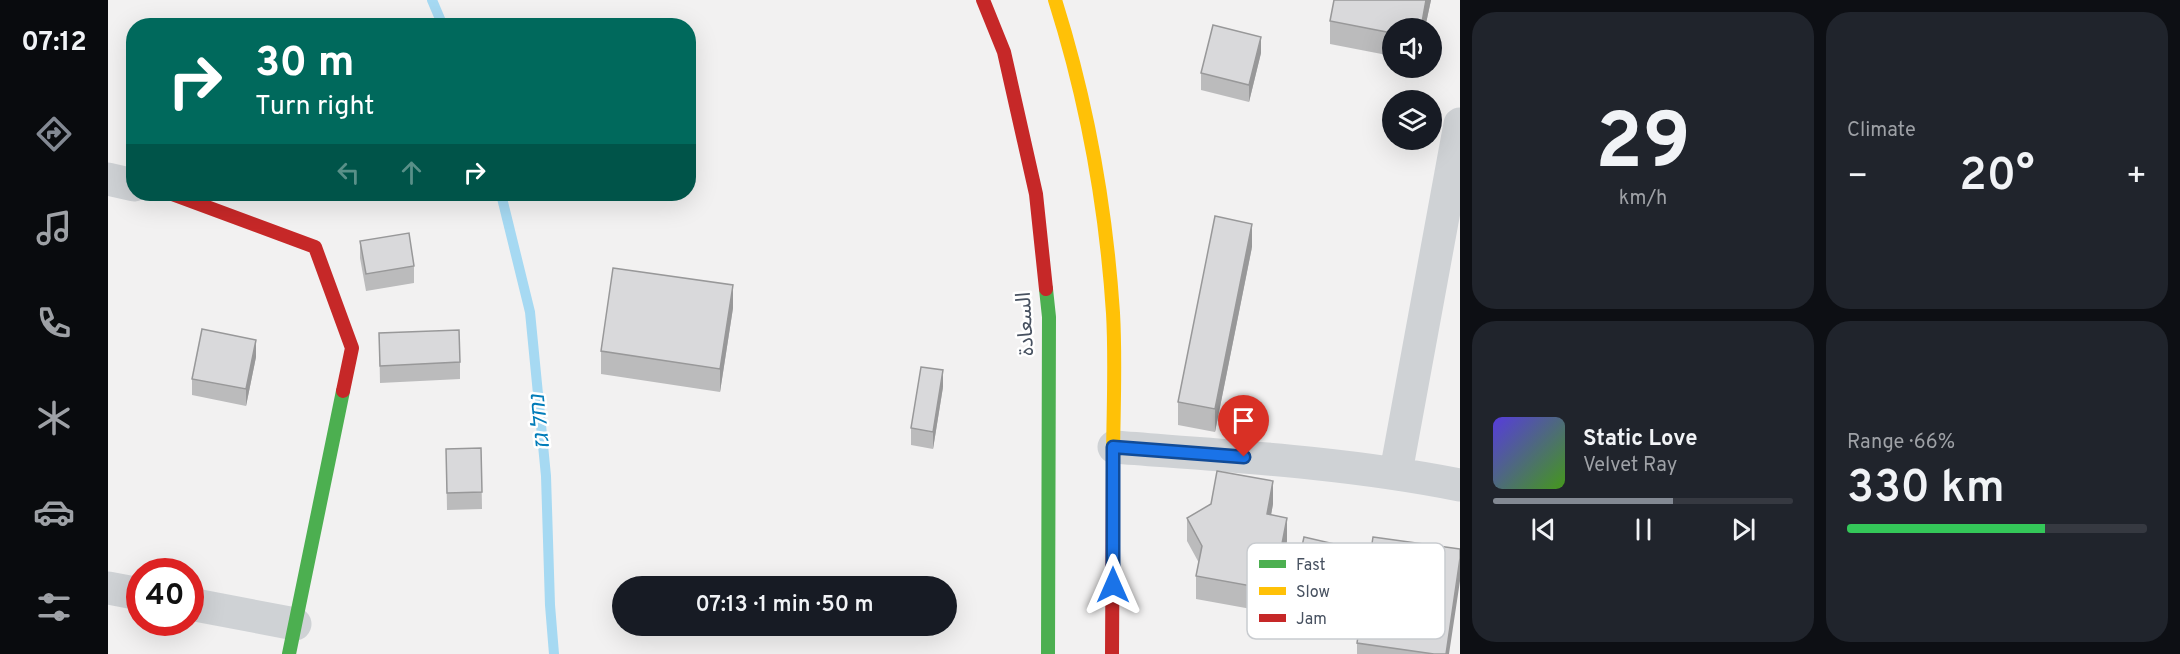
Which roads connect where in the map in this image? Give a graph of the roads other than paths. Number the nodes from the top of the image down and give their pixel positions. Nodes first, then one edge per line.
1 (983, 0) edge
2 (1055, 0) edge
3 (1460, 124) edge
4 (108, 179) edge
5 (126, 183) edge
6 (191, 201) edge
7 (1113, 447) junction
8 (1395, 472) junction
9 (1460, 485) edge
10 (108, 588) edge
11 (126, 591) edge
12 (204, 609) edge
13 (292, 639) edge
14 (1048, 654) edge
15 (1112, 654) edge

1 - 14 street, السعادة
2 - 7 street
3 - 8 street
4 - 5 street
6 - 13 street
7 - 8 street
7 - 15 street
8 - 9 street
10 - 11 street
12 - 13 street

